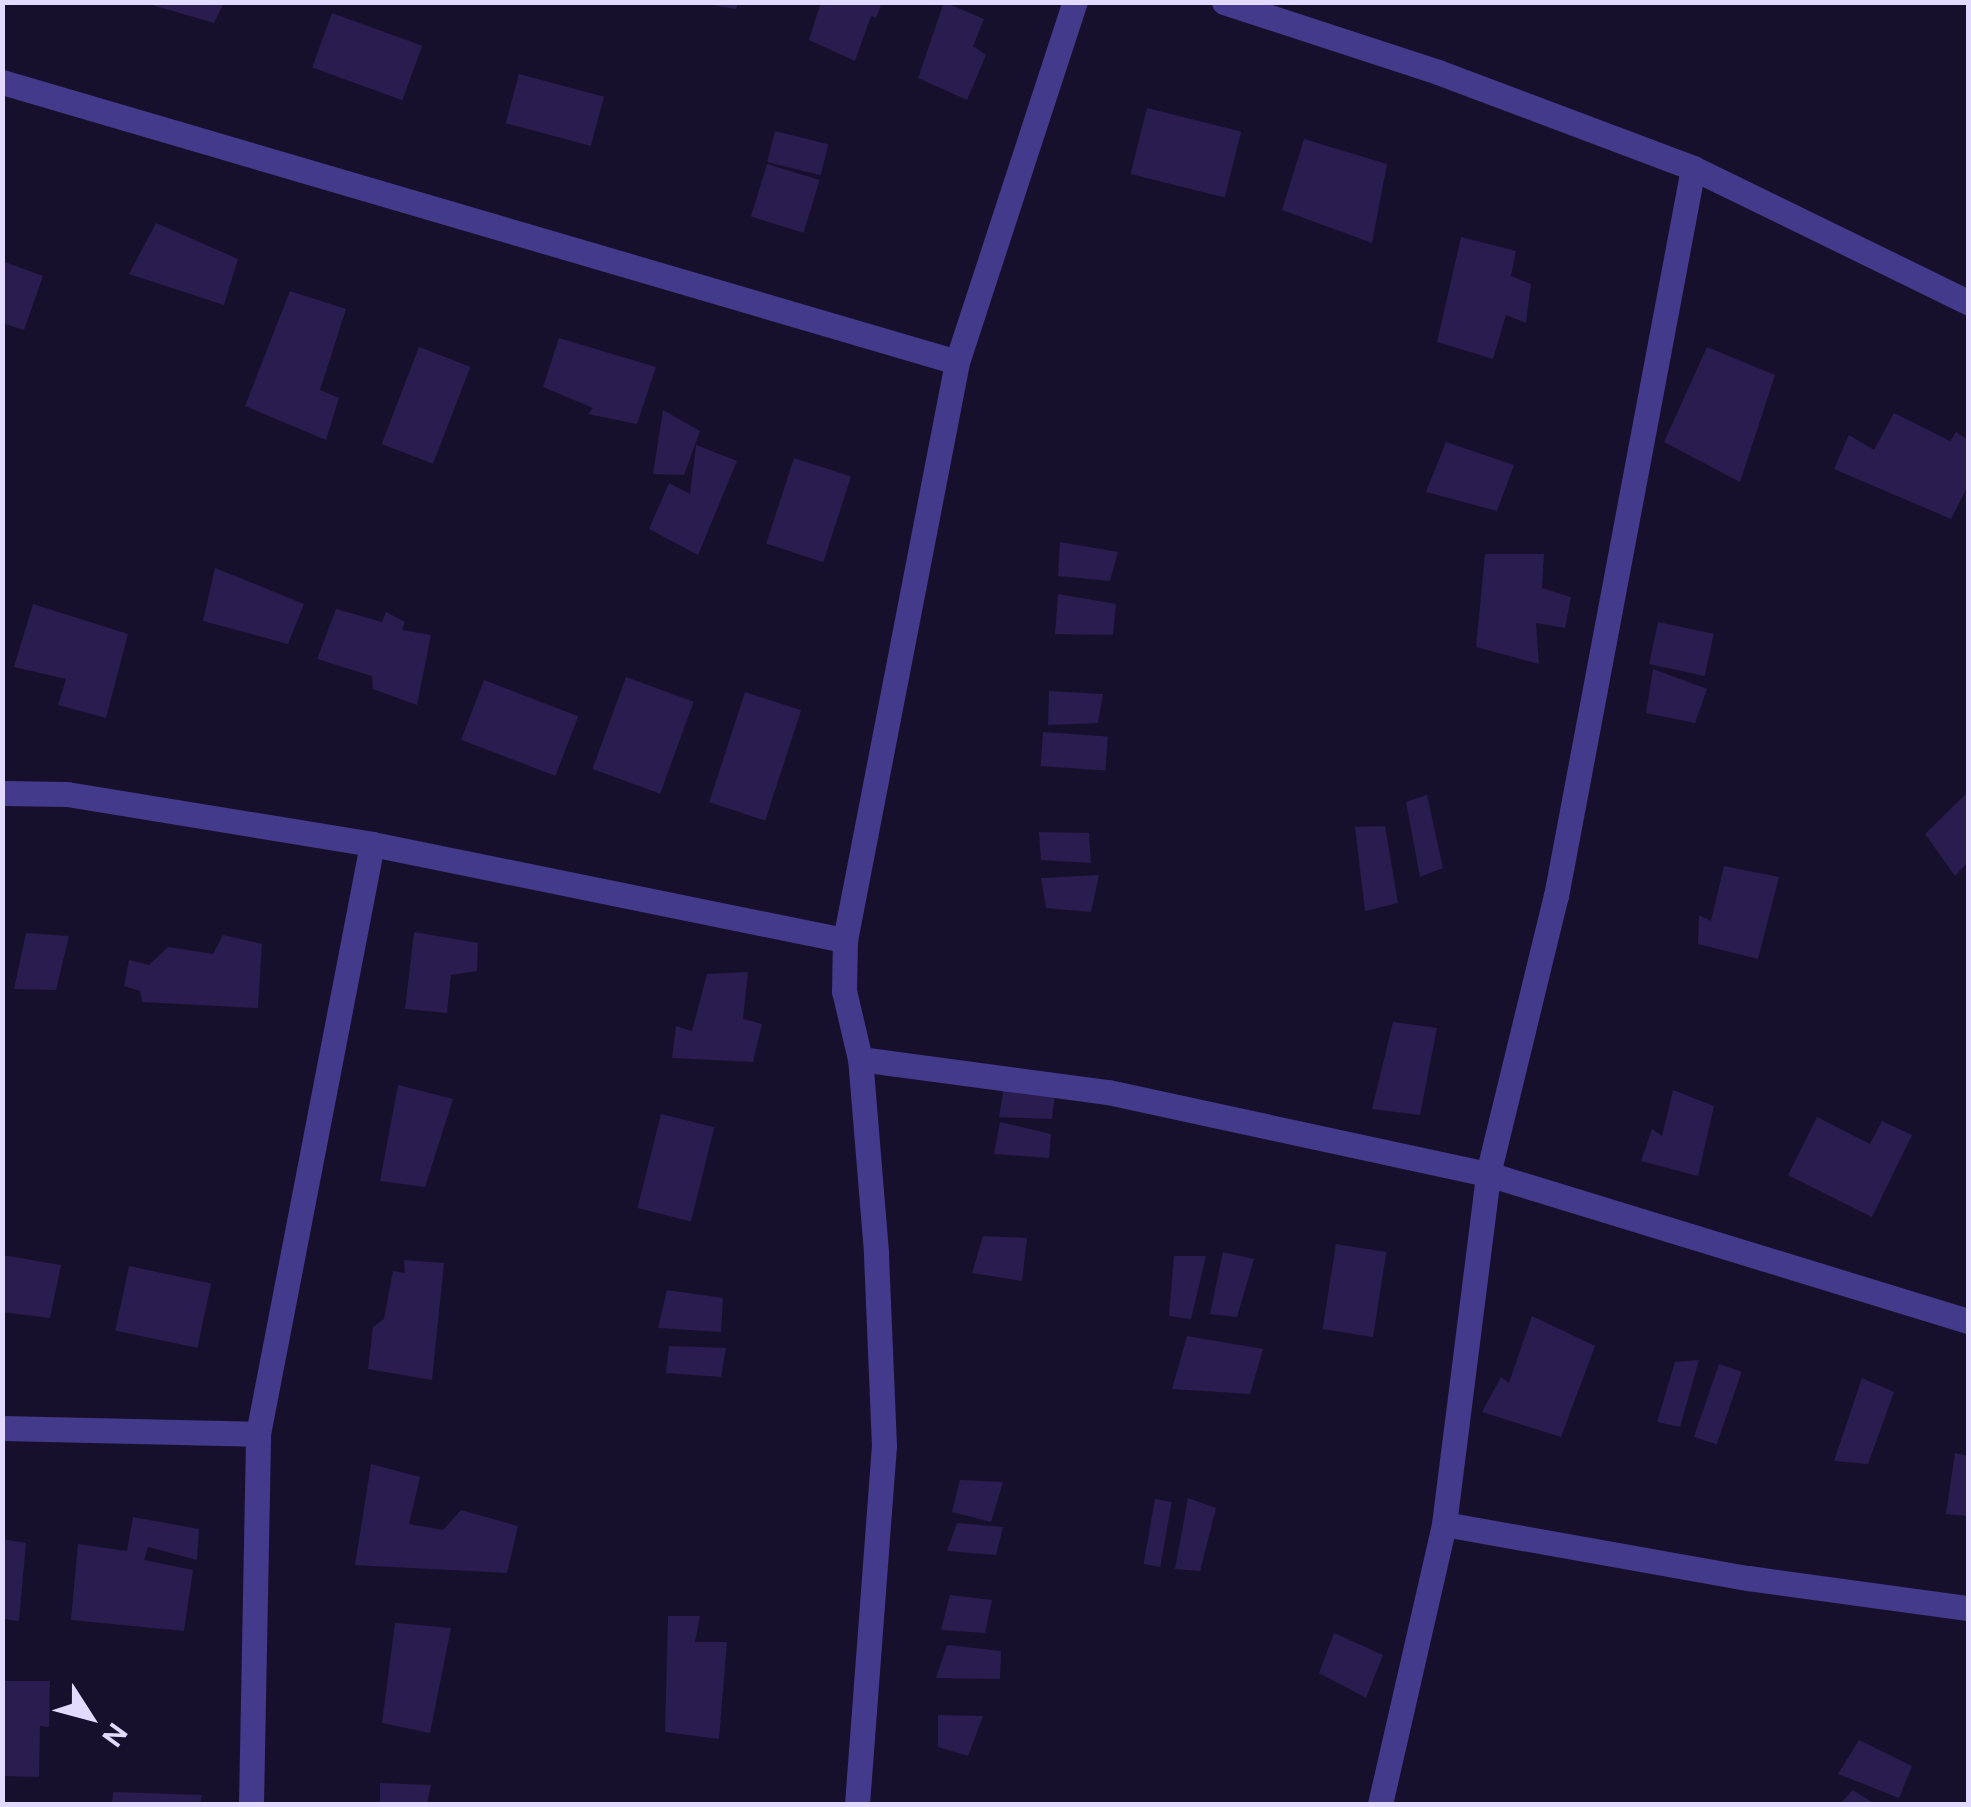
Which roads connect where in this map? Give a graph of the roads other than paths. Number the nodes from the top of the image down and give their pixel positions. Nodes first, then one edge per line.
1 (1074, 2) edge
2 (1224, 2) edge
3 (2, 82) edge
4 (1693, 168) junction
5 (1968, 302) edge
6 (957, 362) junction
7 (2, 793) edge
8 (372, 844) junction
9 (845, 940) junction
10 (860, 1059) junction
11 (1488, 1174) junction
12 (1968, 1321) edge
13 (2, 1428) edge
14 (258, 1434) junction
15 (1444, 1524) junction
16 (1968, 1608) edge
17 (251, 1804) edge
18 (857, 1804) edge
19 (1380, 1804) edge

1 - 6 street
2 - 4 street
3 - 6 street
4 - 5 street
4 - 11 street
6 - 9 street
7 - 8 street
8 - 9 street
8 - 14 street
9 - 10 street
10 - 11 street
10 - 18 street
11 - 12 street
11 - 15 street
13 - 14 street
14 - 17 street
15 - 16 street
15 - 19 street

